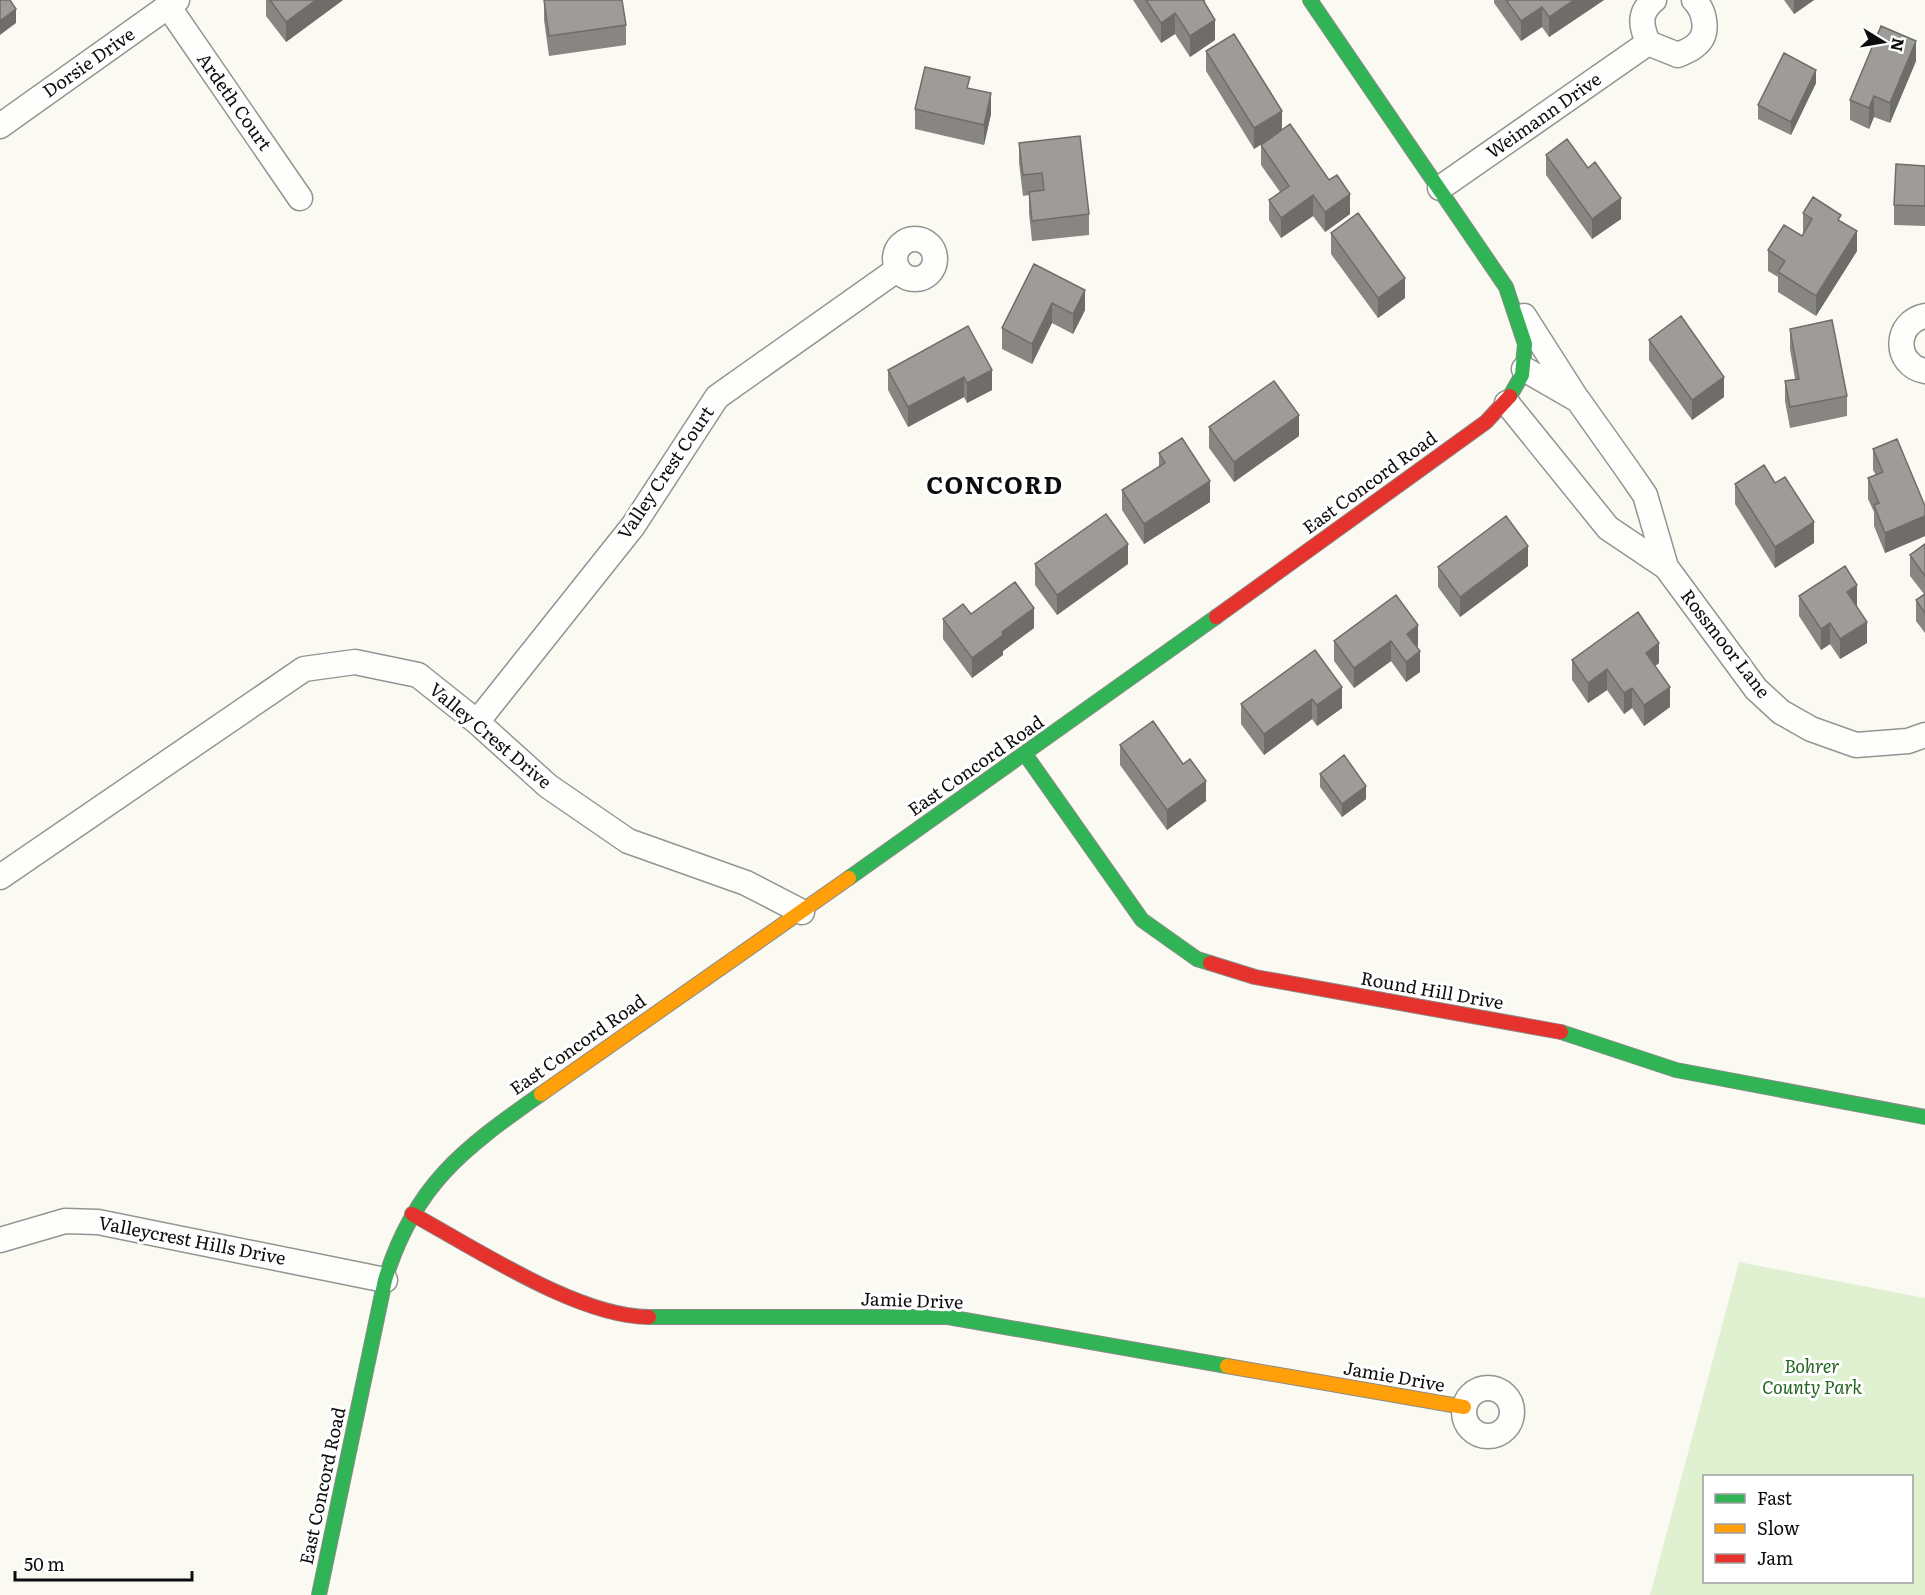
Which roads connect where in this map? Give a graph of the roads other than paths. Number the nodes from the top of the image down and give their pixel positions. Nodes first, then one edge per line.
1 (1310, 0) edge
2 (1654, 0) edge
3 (1694, 0) edge
4 (173, 3) edge
5 (1648, 44) junction
6 (0, 126) edge
7 (1440, 188) junction
8 (300, 198) dead end
9 (898, 269) dead end
10 (1506, 287) junction
11 (1925, 316) edge
12 (1524, 369) junction
13 (1925, 371) edge
14 (1578, 400) junction
15 (1507, 403) junction
16 (1665, 567) junction
17 (477, 722) junction
18 (1925, 735) edge
19 (1025, 754) junction
20 (0, 877) edge
21 (802, 912) junction
22 (1925, 1117) edge
23 (412, 1214) junction
24 (0, 1240) edge
25 (386, 1280) junction
26 (1464, 1407) dead end
27 (319, 1595) edge

1 - 7 street, East Concord Road
2 - 5 street
3 - 5 street
4 - 6 street, Dorsie Drive
4 - 8 street, Ardeth Court
5 - 7 street, Weimann Drive
7 - 10 street, East Concord Road
9 - 17 street, Valley Crest Court
10 - 12 street, East Concord Road
10 - 14 street, Rossmoor Lane
11 - 13 street
12 - 14 street, Rossmoor Lane
12 - 15 street, East Concord Road
14 - 16 street, Rossmoor Lane
15 - 16 street, Rossmoor Lane
15 - 19 street, East Concord Road
16 - 18 street, Rossmoor Lane
17 - 20 street, Valley Crest Drive
17 - 21 street, Valley Crest Drive
19 - 21 street, East Concord Road
19 - 22 street, Round Hill Drive
21 - 23 street, East Concord Road
23 - 25 street, East Concord Road
23 - 26 street, Jamie Drive
24 - 25 street, Valleycrest Hills Drive
25 - 27 street, East Concord Road

